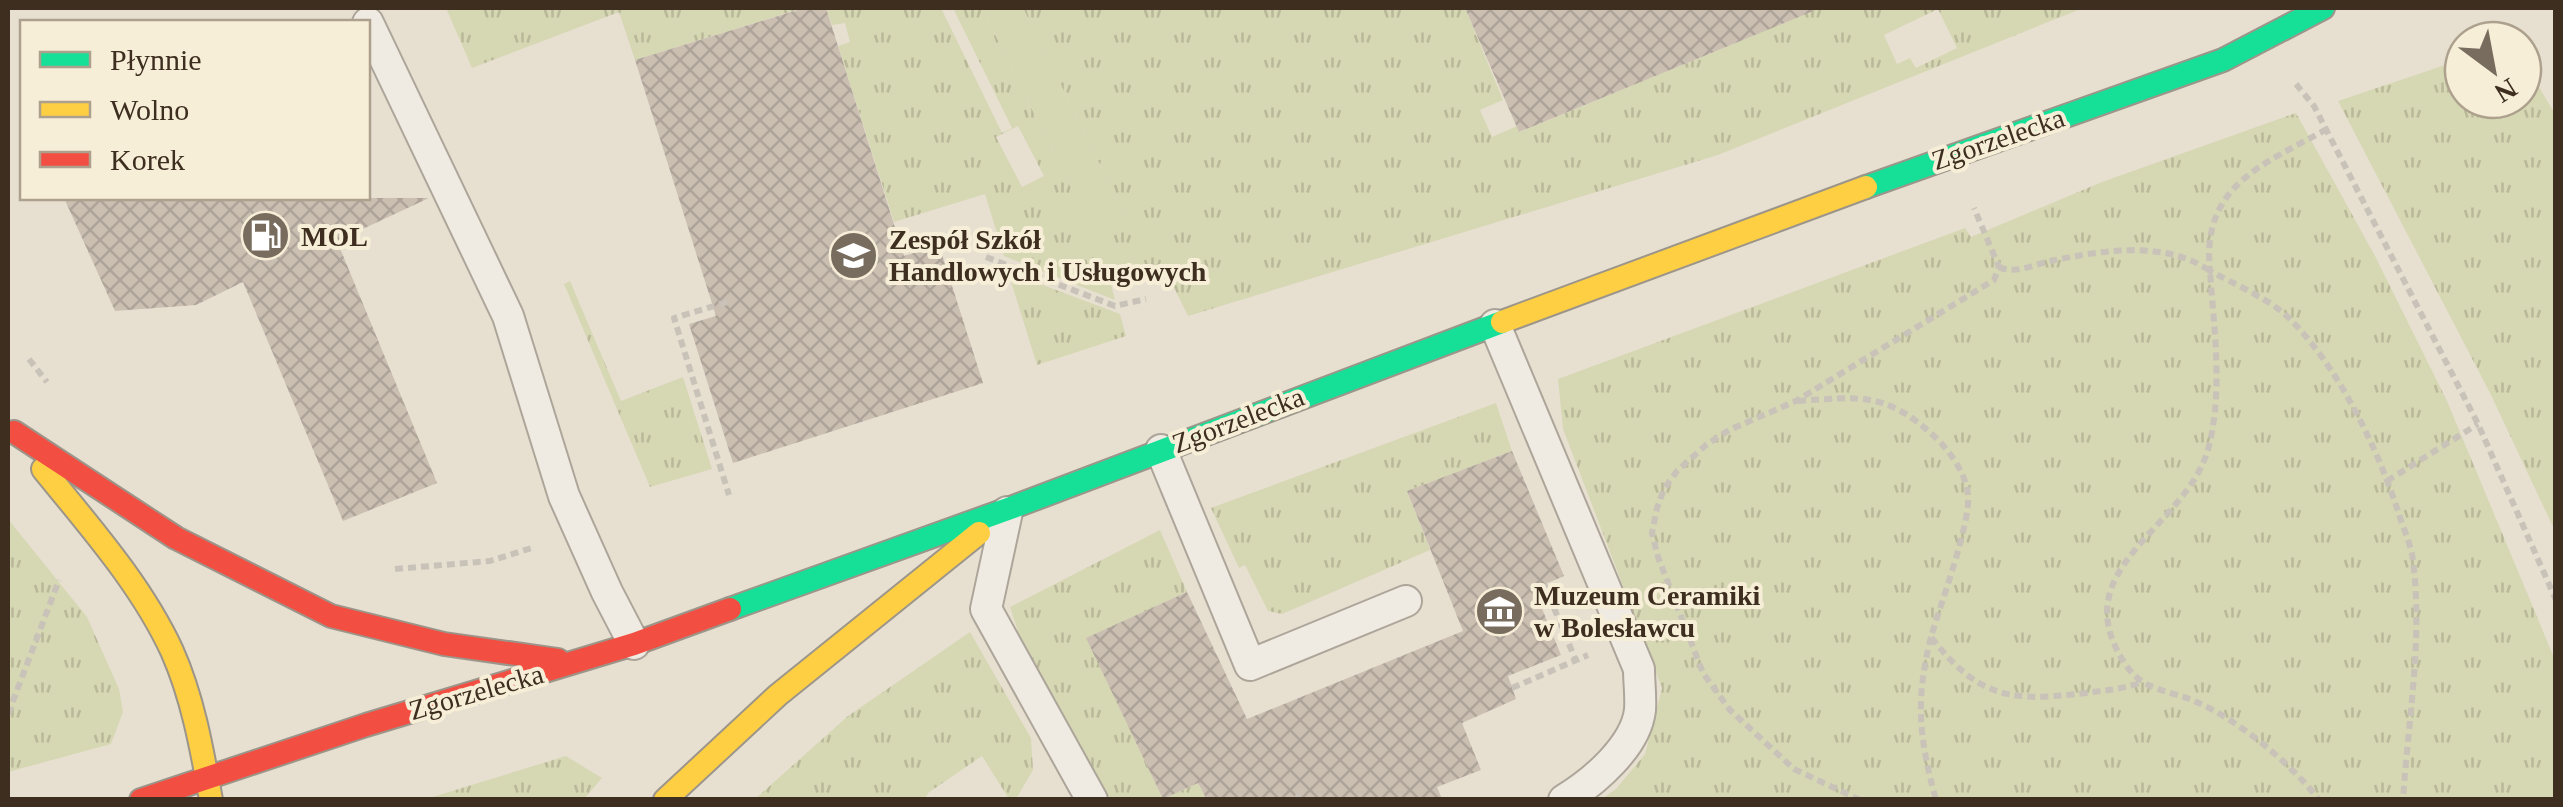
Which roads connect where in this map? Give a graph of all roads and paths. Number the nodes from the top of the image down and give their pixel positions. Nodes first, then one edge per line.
1 (2257, 8) edge
2 (2323, 8) edge
3 (370, 29) edge
4 (2271, 35) junction
5 (2289, 74) dead end
6 (2327, 129) junction
7 (1971, 202) dead end
8 (986, 256) dead end
9 (1999, 268) junction
10 (2210, 271) junction
11 (1146, 299) dead end
12 (727, 302) dead end
13 (1495, 325) junction
14 (29, 360) dead end
15 (49, 384) dead end
16 (1796, 401) junction
17 (2478, 424) junction
18 (11, 429) edge
19 (1160, 450) junction
20 (2388, 481) junction
21 (729, 494) dead end
22 (1008, 509) junction
23 (580, 533) junction
24 (379, 570) dead end
25 (62, 572) dead end
26 (1544, 584) dead end
27 (2556, 600) edge
28 (1406, 601) dead end
29 (1932, 638) junction
30 (1626, 639) junction
31 (634, 644) junction
32 (1576, 660) junction
33 (576, 663) junction
34 (2141, 683) junction
35 (1512, 688) dead end
36 (8, 714) edge
37 (209, 788) edge
38 (141, 800) edge
39 (665, 800) edge
40 (1092, 800) edge
41 (1564, 800) edge
42 (1860, 800) edge
43 (1936, 800) edge
44 (2319, 800) edge
45 (2403, 800) edge

1 - 4 lane
2 - 4 street, Zgorzelecka
3 - 23 lane
4 - 13 street, Zgorzelecka
5 - 6 path
6 - 10 path
6 - 17 path
7 - 9 path
8 - 11 path
9 - 10 path
9 - 16 path
10 - 20 path
10 - 34 path
12 - 21 path
13 - 19 street, Zgorzelecka
13 - 30 lane
14 - 15 path
16 - 29 path
16 - 42 path
17 - 20 path
17 - 27 path
18 - 33 street
18 - 37 street
19 - 22 street, Zgorzelecka
19 - 28 lane
20 - 45 path
22 - 31 street, Zgorzelecka
22 - 39 street
22 - 40 lane
23 - 24 path
23 - 31 lane
25 - 36 path
26 - 32 path
29 - 34 path
29 - 43 path
30 - 32 path
30 - 41 lane
31 - 33 street, Zgorzelecka
32 - 35 path
33 - 37 street, Zgorzelecka
34 - 44 path
37 - 38 street, Zgorzelecka

